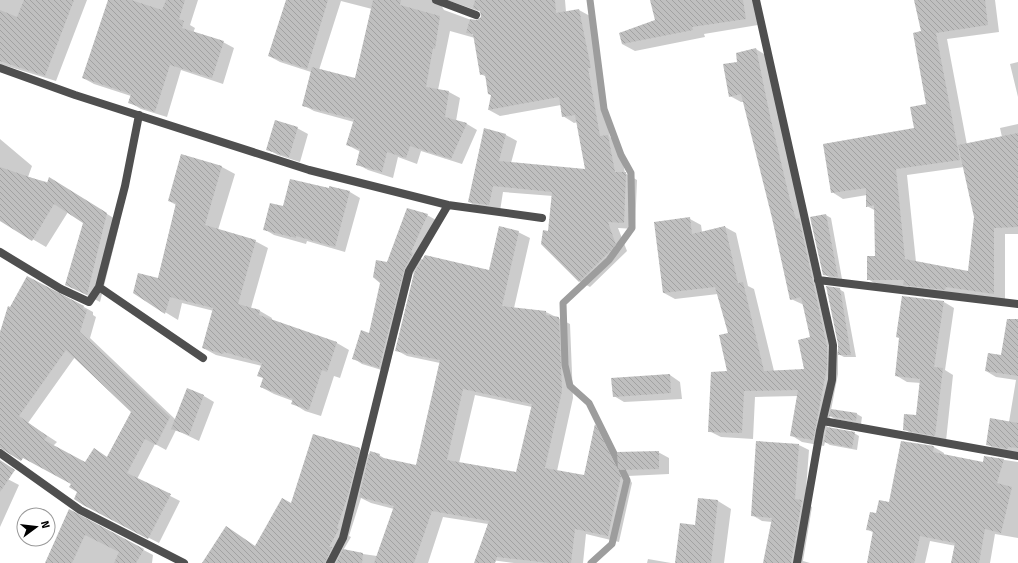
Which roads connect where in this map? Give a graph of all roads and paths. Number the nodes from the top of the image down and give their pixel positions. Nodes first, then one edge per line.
1 (436, 0) edge
2 (756, 0) edge
3 (476, 16) dead end
4 (0, 68) edge
5 (138, 115) junction
6 (448, 205) junction
7 (542, 218) dead end
8 (0, 252) edge
9 (818, 280) junction
10 (99, 287) junction
11 (1018, 304) edge
12 (203, 358) dead end
13 (822, 421) junction
14 (0, 453) edge
15 (1018, 456) edge
16 (184, 563) edge
17 (330, 563) edge
18 (797, 563) edge

1 - 3 street
2 - 9 street
4 - 5 street
5 - 6 street
5 - 10 street
6 - 7 street
6 - 17 street
8 - 10 street
9 - 11 street
9 - 13 street
10 - 12 street
13 - 15 street
13 - 18 street
14 - 16 street

